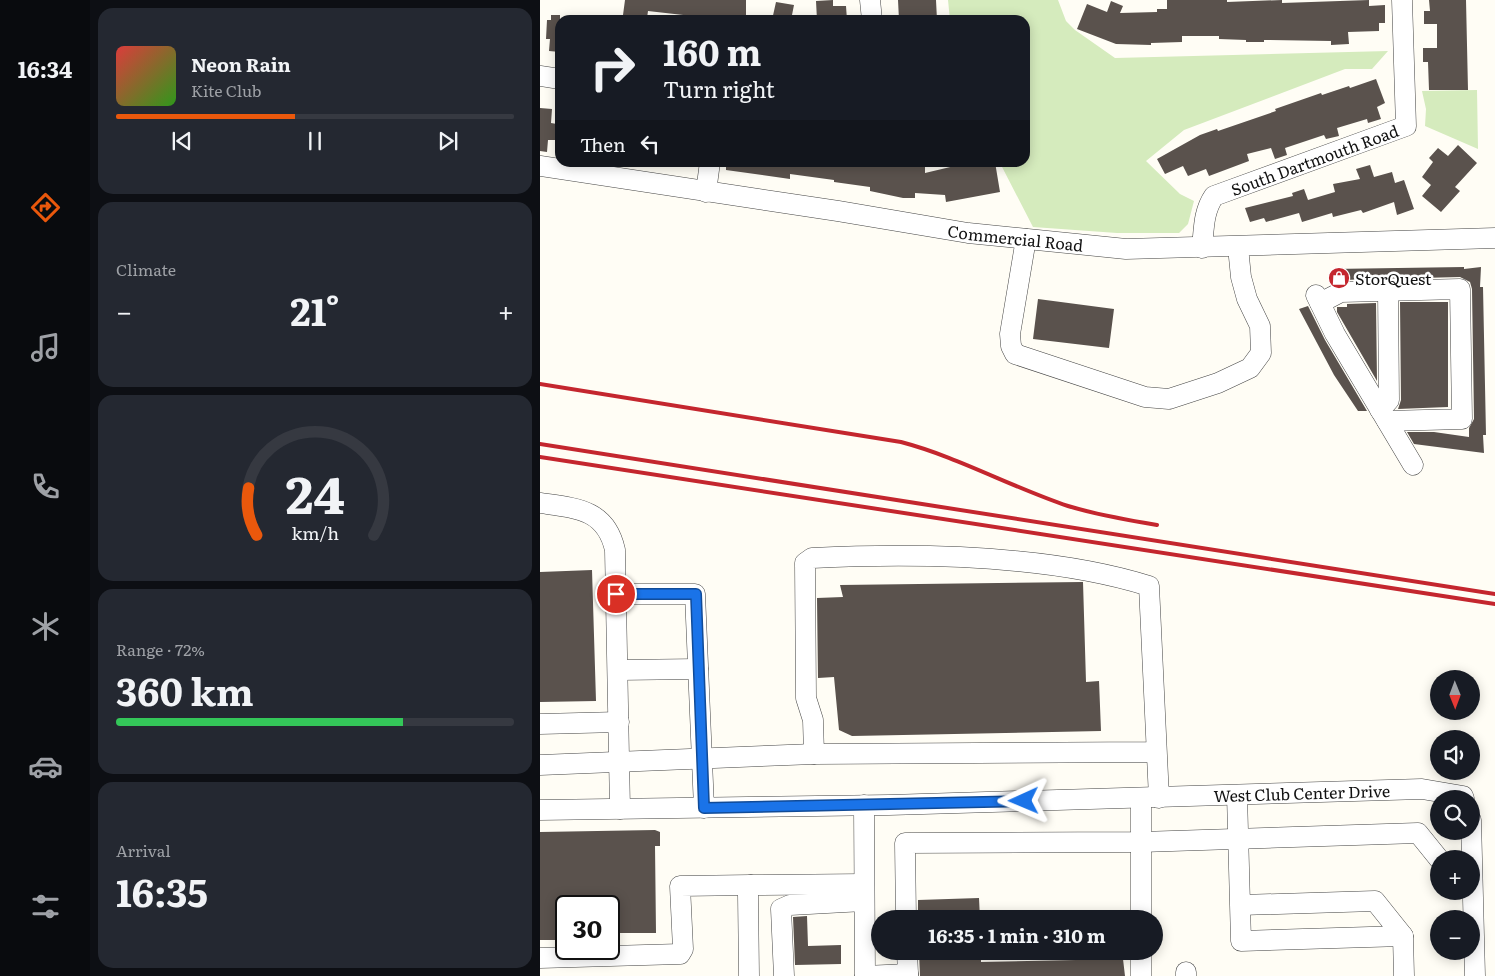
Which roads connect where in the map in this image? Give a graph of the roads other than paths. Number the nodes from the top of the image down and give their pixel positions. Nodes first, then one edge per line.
1 (870, 0) edge
2 (1402, 0) edge
3 (872, 15) edge
4 (540, 76) edge
5 (555, 78) edge
6 (540, 166) edge
7 (709, 167) edge
8 (706, 192) junction
9 (1495, 238) edge
10 (1026, 239) junction
11 (1238, 247) junction
12 (1202, 248) junction
13 (1388, 291) junction
14 (1383, 415) junction
15 (1414, 465) dead end
16 (540, 503) edge
17 (616, 594) junction
18 (698, 669) junction
19 (618, 670) junction
20 (619, 722) junction
21 (540, 724) edge
22 (1156, 752) junction
23 (814, 754) junction
24 (701, 759) junction
25 (618, 763) junction
26 (540, 765) edge
27 (1430, 791) edge
28 (1237, 795) junction
29 (1150, 798) junction
30 (864, 805) junction
31 (704, 808) junction
32 (620, 809) junction
33 (540, 810) edge
34 (1239, 837) junction
35 (1141, 842) junction
36 (1432, 850) edge
37 (751, 885) junction
38 (864, 893) junction
39 (1469, 900) edge
40 (1241, 906) junction
41 (906, 910) edge
42 (1141, 910) edge
43 (1403, 936) junction
44 (540, 958) edge
45 (907, 960) edge
46 (1141, 960) edge
47 (908, 975) edge
48 (750, 976) edge
49 (784, 976) edge
50 (865, 976) edge
51 (1141, 976) edge
52 (1404, 976) edge
53 (1475, 976) edge

1 - 3 street
2 - 12 street, South Dartmouth Road
4 - 5 street
6 - 8 street, Commercial Road
7 - 8 street
8 - 10 street, Commercial Road
9 - 11 street, Commercial Road
10 - 11 street
10 - 12 street, Commercial Road
11 - 12 street, Commercial Road
13 - 14 street
13 - 14 street
13 - 14 street
14 - 15 street
16 - 17 street
17 - 18 street
17 - 19 street
18 - 19 street
18 - 24 street
19 - 20 street
20 - 21 street
20 - 25 street
22 - 23 street
22 - 23 street
22 - 29 street
23 - 24 street
24 - 25 street
24 - 31 street
25 - 26 street
25 - 32 street
27 - 28 street, West Club Center Drive
28 - 29 street, West Club Center Drive
28 - 34 street
29 - 30 street, West Club Center Drive
29 - 35 street
30 - 31 street, West Club Center Drive
30 - 38 street
31 - 32 street, West Club Center Drive
32 - 33 street, West Club Center Drive
34 - 35 street
34 - 36 street
34 - 40 street
35 - 41 street
35 - 42 street
37 - 38 street
37 - 44 street
37 - 48 street
38 - 49 street
38 - 50 street
39 - 53 street
40 - 43 street
40 - 43 street
43 - 52 street
45 - 47 street
46 - 51 street
47 - 50 street

